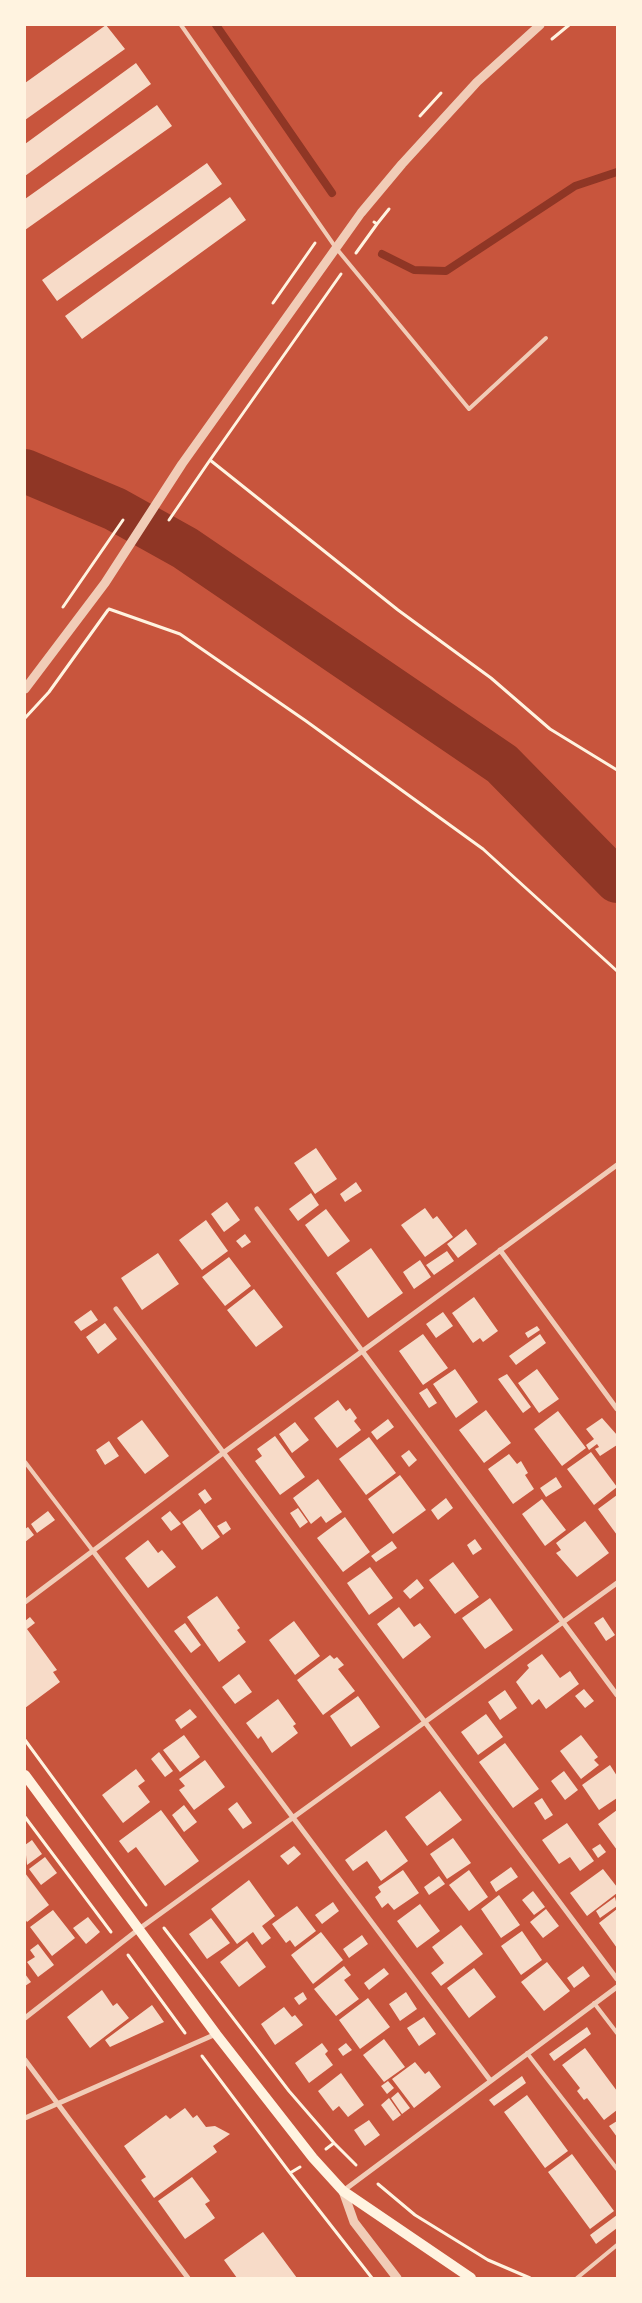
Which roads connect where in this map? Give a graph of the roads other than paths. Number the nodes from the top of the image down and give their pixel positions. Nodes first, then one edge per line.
1 (181, 25) edge
2 (540, 25) edge
3 (336, 248) junction
4 (546, 338) dead end
5 (25, 689) edge
6 (617, 1165) edge
7 (257, 1209) dead end
8 (500, 1250) junction
9 (116, 1309) dead end
10 (364, 1351) junction
11 (617, 1409) edge
12 (223, 1453) junction
13 (25, 1462) edge
14 (92, 1551) junction
15 (617, 1583) edge
16 (25, 1602) edge
17 (563, 1622) junction
18 (617, 1694) edge
19 (424, 1723) junction
20 (25, 1776) edge
21 (291, 1818) junction
22 (139, 1929) junction
23 (617, 1979) edge
24 (617, 1986) edge
25 (594, 2003) junction
26 (25, 2018) edge
27 (617, 2033) edge
28 (216, 2034) junction
29 (527, 2053) junction
30 (25, 2060) edge
31 (490, 2080) junction
32 (57, 2104) junction
33 (25, 2118) edge
34 (617, 2169) edge
35 (343, 2191) junction
36 (617, 2245) edge
37 (188, 2278) edge
38 (397, 2278) edge
39 (471, 2278) edge
40 (576, 2278) edge

1 - 3 lane
2 - 3 street
3 - 4 lane
3 - 5 street
6 - 8 street
7 - 10 street
8 - 10 street
8 - 11 street
9 - 12 street
10 - 12 street
10 - 17 street
12 - 14 street
12 - 19 street
13 - 14 lane
14 - 16 street
14 - 21 street
15 - 17 street
17 - 18 street
17 - 19 street
19 - 21 street
19 - 23 street
20 - 22 main road
21 - 22 street
21 - 31 street
22 - 26 street
22 - 28 main road
24 - 25 street
25 - 27 lane
25 - 29 street
28 - 32 street
28 - 35 main road
29 - 31 street
29 - 34 lane
30 - 32 street
31 - 35 street
32 - 33 street
32 - 37 street
35 - 38 street
35 - 39 main road
36 - 40 lane

